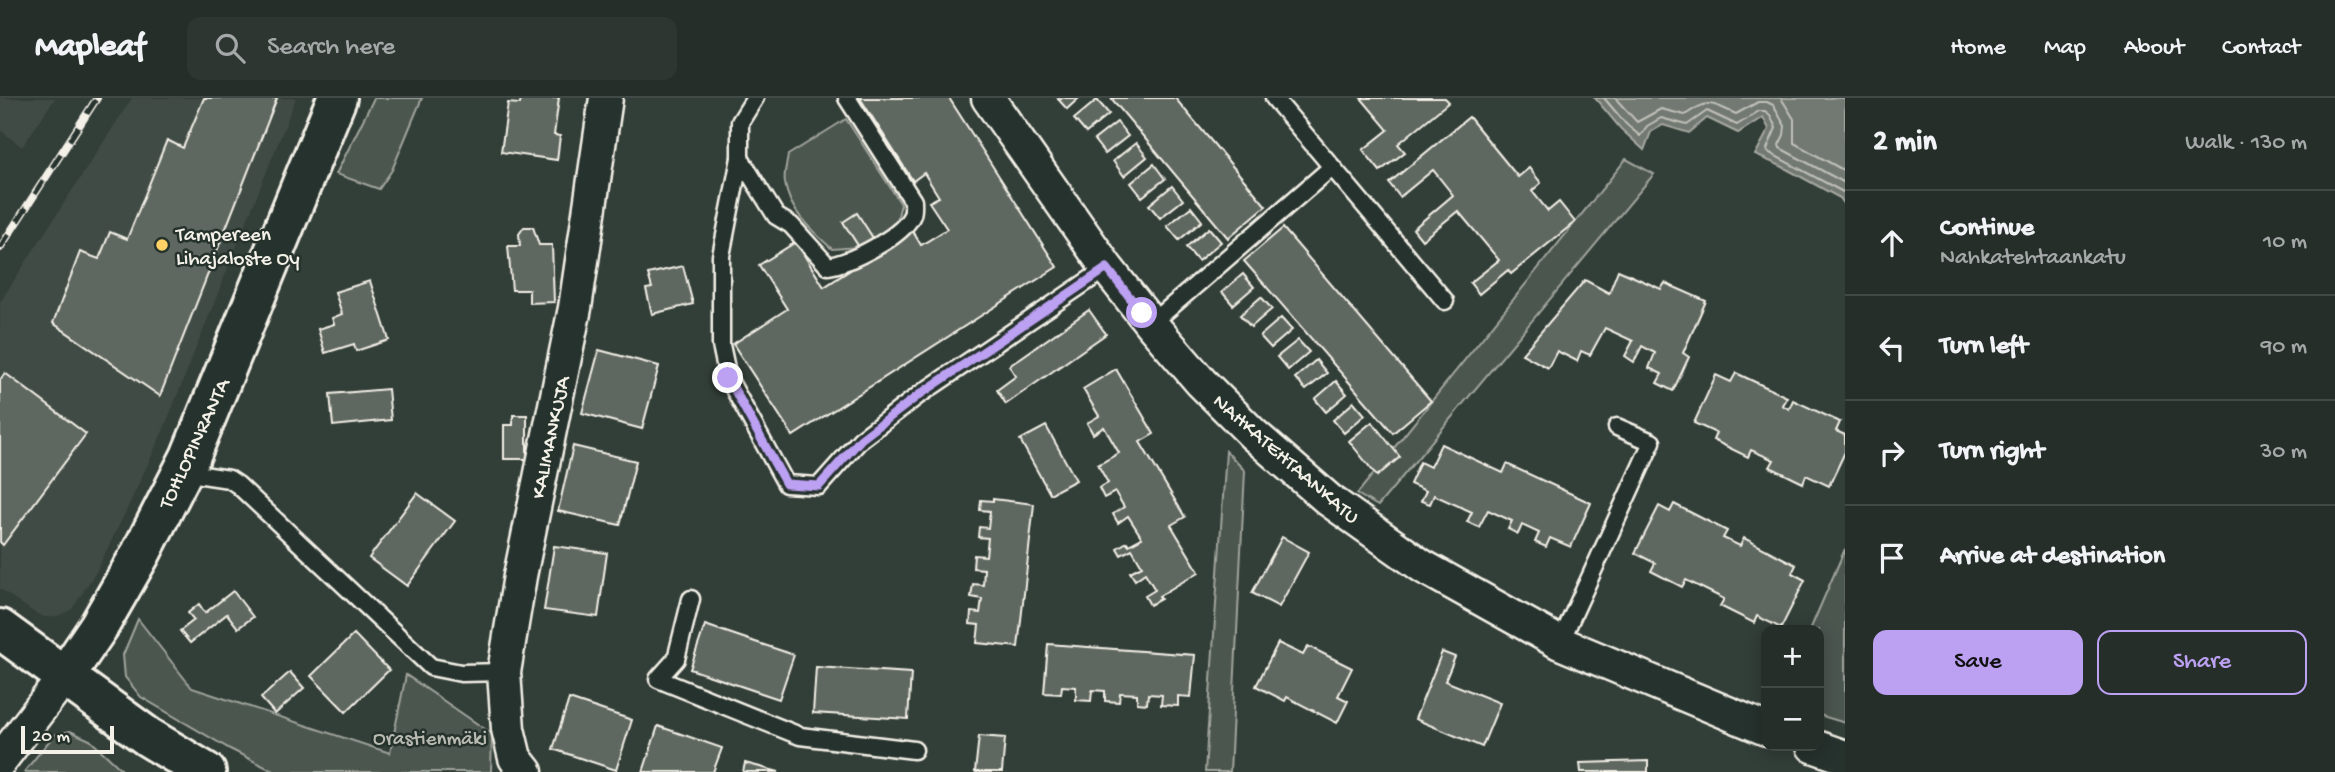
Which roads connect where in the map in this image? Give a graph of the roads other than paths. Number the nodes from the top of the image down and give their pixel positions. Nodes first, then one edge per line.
1 (337, 98) edge
2 (606, 98) edge
3 (755, 98) edge
4 (847, 98) edge
5 (988, 98) edge
6 (1274, 98) edge
7 (740, 158) junction
8 (1332, 167) junction
9 (1107, 268) junction
10 (1445, 301) dead end
11 (1151, 324) junction
12 (1617, 427) dead end
13 (182, 472) junction
14 (691, 599) dead end
15 (0, 629) edge
16 (1560, 643) junction
17 (504, 671) junction
18 (65, 676) junction
19 (1761, 727) edge
20 (914, 750) dead end
21 (1824, 750) edge
22 (1845, 757) edge
23 (0, 761) edge
24 (206, 772) edge
25 (526, 772) edge

1 - 13 street, TOHLOPINRANTA
2 - 17 street, KALIMANKUJA
3 - 7 lane
4 - 7 lane
5 - 9 street, NAHKATEHTAANKATU
6 - 8 lane
7 - 9 lane
8 - 10 lane
8 - 11 lane
9 - 11 street, NAHKATEHTAANKATU
11 - 16 street, NAHKATEHTAANKATU
12 - 16 lane
13 - 17 lane
13 - 18 street, TOHLOPINRANTA
14 - 20 lane
15 - 18 street
16 - 19 street, NAHKATEHTAANKATU
17 - 25 street, KALIMANKUJA
18 - 23 street, TOHLOPINRANTA
18 - 24 street
21 - 22 street

